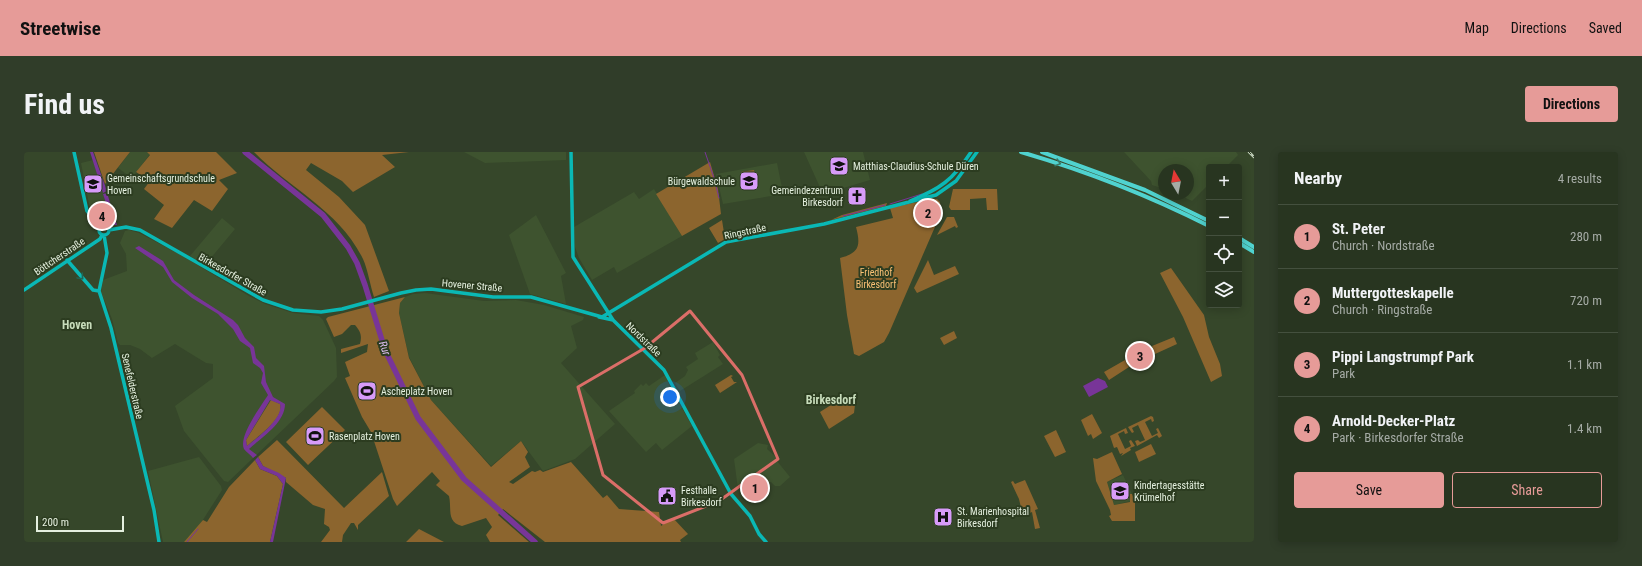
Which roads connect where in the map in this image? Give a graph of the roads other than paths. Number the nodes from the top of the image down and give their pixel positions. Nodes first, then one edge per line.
1 (74, 152) edge
2 (571, 152) edge
3 (971, 152) edge
4 (977, 152) edge
5 (1021, 152) edge
6 (1042, 152) edge
7 (941, 190) junction
8 (1206, 220) edge
9 (1206, 225) edge
10 (100, 227) junction
11 (109, 230) junction
12 (103, 235) junction
13 (1242, 240) edge
14 (1242, 245) edge
15 (1254, 247) edge
16 (1254, 252) edge
17 (67, 260) junction
18 (24, 290) edge
19 (99, 291) junction
20 (357, 306) joint
21 (608, 313) junction
22 (598, 317) junction
23 (613, 320) junction
24 (159, 542) edge
25 (766, 542) edge

1 - 10 main road
2 - 21 main road, Nordstraße
3 - 7 main road
4 - 7 main road
5 -> 9 main road
6 - 8 main road
7 - 21 main road, Ringstraße
10 - 11 main road
10 - 12 main road
11 - 12 main road, Böttcherstraße
11 - 20 main road, Birkesdorfer Straße
12 - 17 main road, Böttcherstraße
12 - 19 main road
13 - 15 main road
14 - 16 main road
17 - 18 main road, Böttcherstraße
17 -> 19 main road
19 - 24 main road, Senefelderstraße
20 - 22 main road, Hovener Straße
21 - 22 main road
21 - 23 main road, Nordstraße
22 - 23 main road, Hovener Straße
23 - 25 main road, Nordstraße

